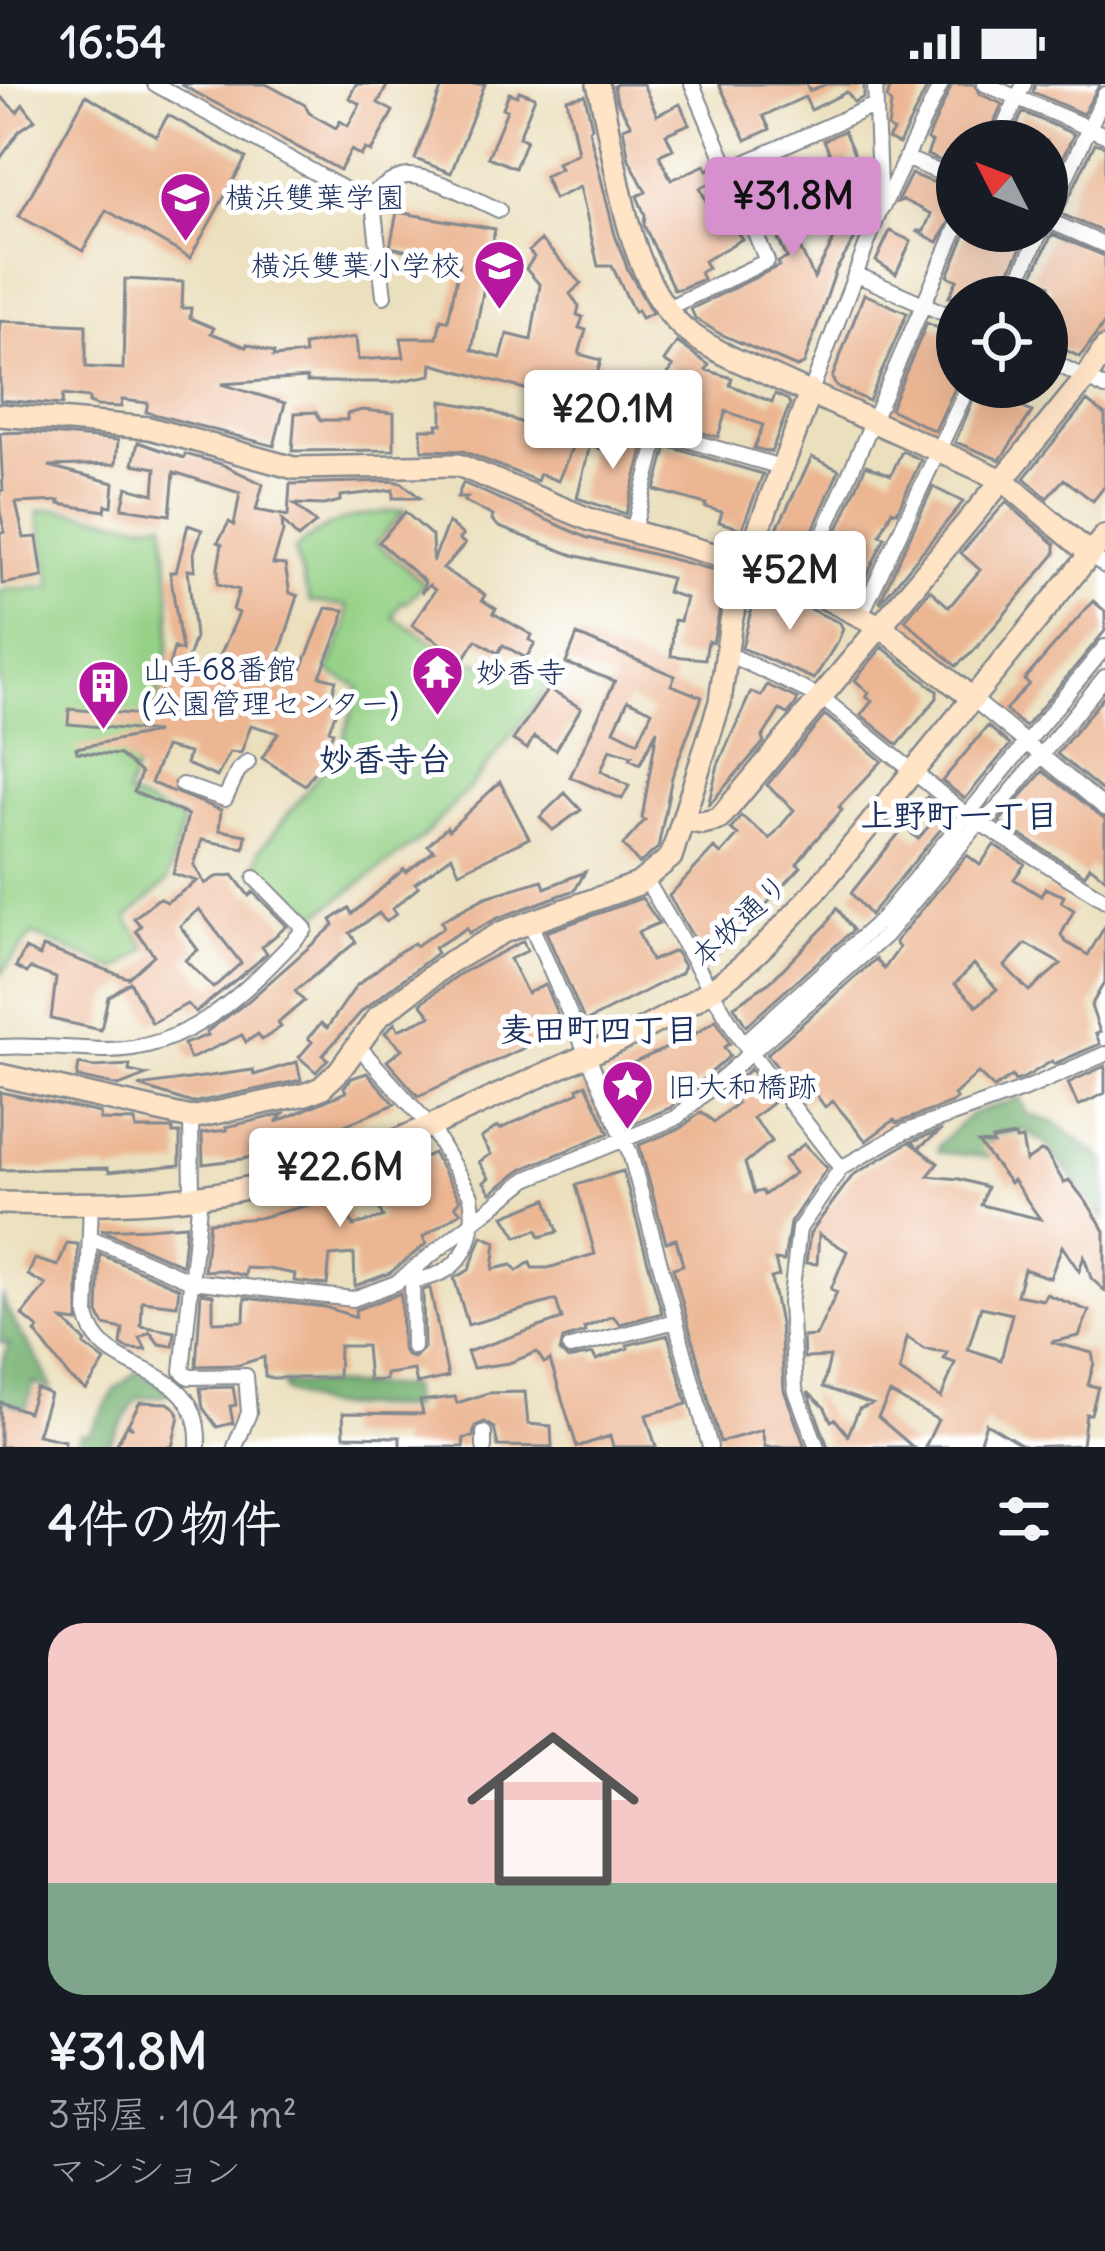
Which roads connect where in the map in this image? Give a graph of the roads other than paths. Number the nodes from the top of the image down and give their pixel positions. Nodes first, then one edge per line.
1 (155, 84) edge
2 (598, 84) edge
3 (692, 84) edge
4 (875, 84) edge
5 (941, 84) edge
6 (986, 84) edge
7 (1020, 91) edge
8 (1105, 94) edge
9 (875, 105) junction
10 (1007, 120) edge
11 (1089, 128) junction
12 (1105, 135) edge
13 (908, 159) junction
14 (729, 170) junction
15 (936, 171) edge
16 (1068, 174) edge
17 (372, 195) junction
18 (499, 210) dead end
19 (880, 210) junction
20 (1068, 228) edge
21 (1105, 245) edge
22 (945, 252) edge
23 (855, 274) junction
24 (384, 296) dead end
25 (921, 303) junction
26 (667, 308) junction
27 (936, 310) edge
28 (1105, 348) edge
29 (1068, 369) edge
30 (1096, 383) edge
31 (811, 391) junction
32 (958, 408) edge
33 (0, 416) edge
34 (871, 418) junction
35 (938, 450) junction
36 (782, 467) junction
37 (1003, 481) junction
38 (633, 531) junction
39 (1100, 552) edge
40 (746, 563) junction
41 (801, 586) junction
42 (870, 621) junction
43 (1105, 647) edge
44 (728, 654) junction
45 (1105, 677) edge
46 (822, 698) junction
47 (973, 699) junction
48 (1028, 742) junction
49 (1041, 756) junction
50 (248, 762) dead end
51 (914, 773) junction
52 (182, 784) dead end
53 (1105, 808) edge
54 (973, 819) junction
55 (685, 820) junction
56 (255, 878) dead end
57 (646, 880) junction
58 (1105, 900) edge
59 (530, 922) junction
60 (711, 990) junction
61 (357, 1045) junction
62 (0, 1047) edge
63 (748, 1048) junction
64 (588, 1054) junction
65 (1105, 1054) edge
66 (0, 1075) edge
67 (191, 1118) junction
68 (430, 1126) junction
69 (626, 1140) junction
70 (841, 1168) junction
71 (196, 1196) junction
72 (91, 1202) junction
73 (0, 1203) edge
74 (472, 1221) junction
75 (98, 1241) dead end
76 (412, 1272) junction
77 (191, 1281) junction
78 (676, 1321) junction
79 (412, 1347) dead end
80 (570, 1348) dead end
81 (198, 1447) edge
82 (235, 1447) edge
83 (710, 1447) edge
84 (817, 1447) edge

1 - 17 street
2 - 26 street
3 - 14 street
4 - 9 street
5 - 13 street
6 - 7 street
7 - 10 street
7 - 11 street
8 - 11 street
9 - 14 street
9 - 19 street
11 - 12 street
11 - 16 street
13 - 15 street
13 - 19 street
14 - 26 street
17 - 18 street
17 - 24 street
19 - 23 street
20 - 21 street
22 - 25 street
23 - 25 street
23 - 31 street
25 - 27 street
25 - 34 street
26 - 31 street
28 - 30 street
29 - 30 street
30 - 37 street
31 - 34 street
31 - 36 street
32 - 35 street
33 - 38 street
34 - 35 street
34 - 41 street
35 - 37 street
35 - 42 street
36 - 38 street
36 - 40 street
37 - 39 street
37 - 42 street
38 - 40 street
39 - 47 street, 本牧通り
40 - 41 street
40 - 44 street
41 - 42 street
42 - 46 street
42 - 47 street
43 - 48 street
44 - 46 street
44 - 55 street
45 - 49 street
46 - 51 street
46 - 55 street
47 - 48 street
47 - 51 street, 本牧通り
48 - 49 street
48 - 54 street
49 - 53 street
49 - 54 street
50 - 52 street
51 - 54 street
51 - 60 street, 本牧通り
54 - 58 street
54 - 63 street
55 - 57 street
56 - 62 street
57 - 59 street
57 - 60 street
59 - 61 street
59 - 64 street
60 - 63 street
60 - 64 street, 本牧通り
61 - 67 street
61 - 68 street
63 - 69 street
63 - 70 street
64 - 68 street, 本牧通り
64 - 69 street
65 - 70 street
66 - 67 street
67 - 71 street
68 - 71 street, 本牧通り
68 - 74 street
69 - 74 street
69 - 78 street
70 - 84 street
71 - 72 street, 本牧通り
71 - 77 street
72 - 73 street, 本牧通り
72 - 81 street
74 - 76 street
74 - 76 street
75 - 77 street
76 - 77 street
76 - 79 street
77 - 82 street
78 - 80 street
78 - 83 street

